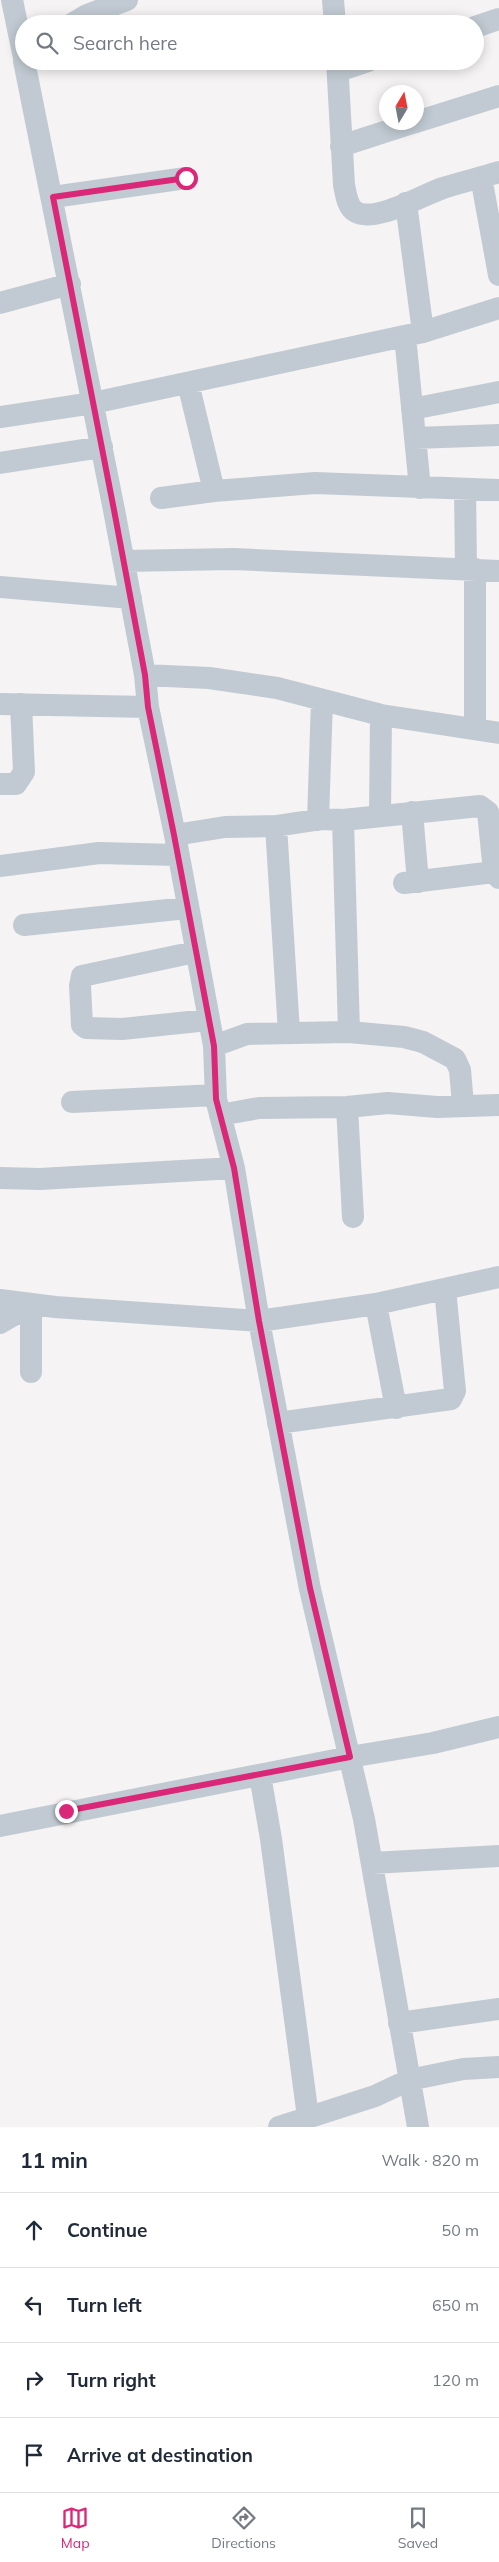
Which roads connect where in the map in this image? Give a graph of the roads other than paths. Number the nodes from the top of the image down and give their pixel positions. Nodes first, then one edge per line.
1 (12, 0) edge
2 (127, 0) edge
3 (333, 0) edge
4 (15, 15) edge
5 (86, 15) edge
6 (334, 15) edge
7 (499, 19) edge
8 (484, 24) edge
9 (27, 70) edge
10 (337, 70) edge
11 (499, 96) edge
12 (424, 119) edge
13 (391, 130) edge
14 (341, 146) junction
15 (490, 175) edge
16 (186, 178) dead end
17 (53, 197) junction
18 (406, 203) junction
19 (499, 275) edge
20 (70, 284) junction
21 (0, 303) edge
22 (499, 308) edge
23 (414, 334) junction
24 (188, 383) junction
25 (499, 392) edge
26 (93, 403) junction
27 (412, 409) junction
28 (0, 417) edge
29 (499, 435) edge
30 (415, 438) junction
31 (102, 447) junction
32 (0, 463) edge
33 (420, 488) junction
34 (464, 489) junction
35 (499, 490) edge
36 (214, 491) junction
37 (161, 498) dead end
38 (124, 561) junction
39 (471, 569) junction
40 (499, 571) edge
41 (0, 587) edge
42 (131, 598) junction
43 (145, 675) junction
44 (322, 700) junction
45 (10, 704) edge
46 (148, 707) junction
47 (381, 716) junction
48 (475, 729) junction
49 (499, 733) edge
50 (0, 784) edge
51 (412, 812) junction
52 (380, 815) junction
53 (318, 820) junction
54 (343, 820) junction
55 (276, 826) junction
56 (176, 845) junction
57 (0, 866) edge
58 (497, 875) edge
59 (187, 908) junction
60 (24, 925) dead end
61 (195, 952) junction
62 (208, 1020) junction
63 (290, 1032) junction
64 (349, 1032) junction
65 (214, 1046) junction
66 (72, 1102) dead end
67 (218, 1105) junction
68 (463, 1105) junction
69 (499, 1105) edge
70 (347, 1107) junction
71 (234, 1168) junction
72 (0, 1178) edge
73 (353, 1218) dead end
74 (499, 1277) edge
75 (445, 1289) junction
76 (0, 1300) edge
77 (376, 1304) junction
78 (31, 1305) junction
79 (259, 1321) junction
80 (0, 1323) edge
81 (31, 1372) dead end
82 (396, 1408) junction
83 (278, 1423) junction
84 (499, 1727) edge
85 (350, 1757) junction
86 (260, 1775) junction
87 (0, 1826) edge
88 (499, 1856) edge
89 (372, 1864) junction
90 (499, 2009) edge
91 (399, 2024) junction
92 (499, 2066) edge
93 (409, 2080) junction
94 (308, 2117) junction
95 (279, 2127) edge
96 (418, 2127) edge

1 - 4 street
2 - 5 street
3 - 6 street
7 - 8 street
9 - 17 street
10 - 14 street
11 - 12 street
13 - 14 street
14 - 18 street
15 - 18 street
15 - 19 street
16 - 17 street
17 - 20 street
18 - 23 street
20 - 21 street
20 - 26 street
22 - 23 street
23 - 24 street
23 - 27 street
24 - 26 street
24 - 36 street
25 - 27 street
26 - 28 street
26 - 31 street
27 - 30 street
29 - 30 street
30 - 33 street
31 - 32 street
31 - 38 street
33 - 34 street
33 - 36 street
34 - 35 street
34 - 39 street
36 - 37 street
38 - 39 street
38 - 42 street
39 - 40 street
39 - 48 street
41 - 42 street
42 - 43 street
43 - 44 street
43 - 46 street
44 - 47 street
44 - 53 street
45 - 46 street
45 - 50 street
46 - 56 street
47 - 48 street
47 - 52 street
48 - 49 street
51 - 52 street
51 - 58 street
51 - 58 street
52 - 54 street
53 - 54 street
53 - 55 street
54 - 64 street
55 - 56 street
55 - 63 street
56 - 57 street
56 - 59 street
59 - 60 street
59 - 61 street
61 - 62 street
61 - 62 street
62 - 65 street
63 - 64 street
63 - 65 street
64 - 68 street
65 - 67 street
66 - 67 street
67 - 70 street
67 - 71 street
68 - 69 street
68 - 70 street
70 - 73 street
71 - 72 street
71 - 79 street
74 - 75 street
75 - 77 street
75 - 82 street
76 - 78 street
77 - 79 street
77 - 82 street
78 - 79 street
78 - 80 street
78 - 81 street
79 - 83 street
82 - 83 street
83 - 85 street
84 - 85 street
85 - 86 street
85 - 89 street
86 - 87 street
86 - 94 street
88 - 89 street
89 - 91 street
90 - 91 street
91 - 93 street
92 - 93 street
93 - 94 street
93 - 96 street
94 - 95 street

